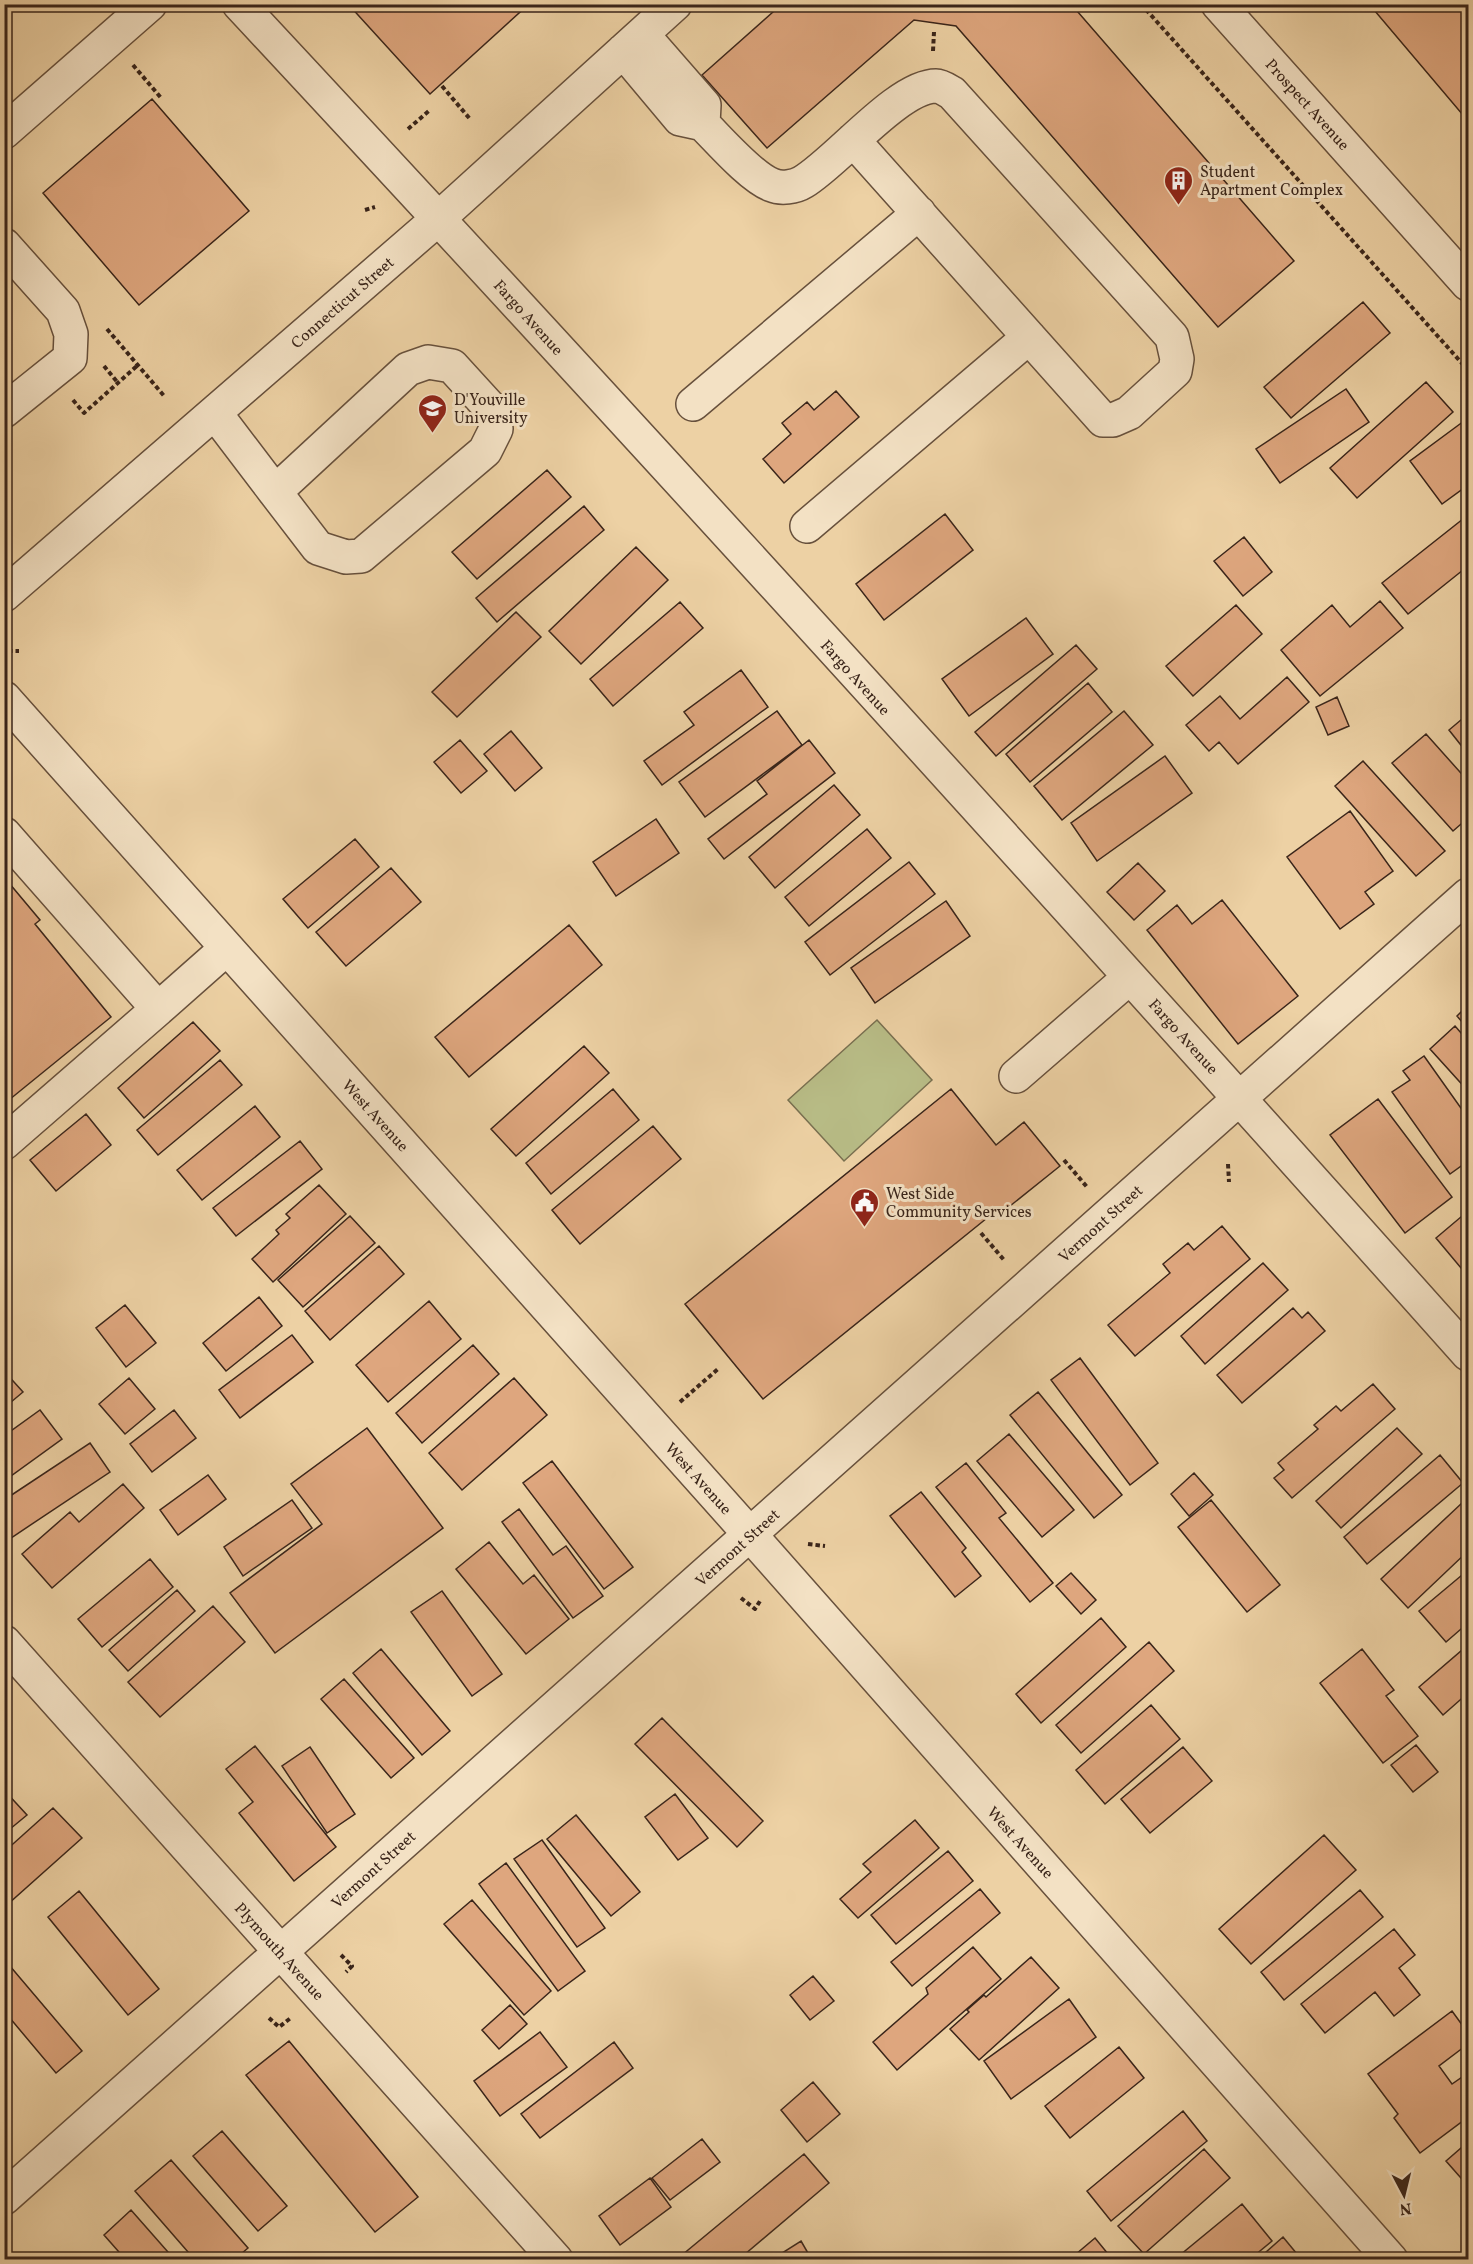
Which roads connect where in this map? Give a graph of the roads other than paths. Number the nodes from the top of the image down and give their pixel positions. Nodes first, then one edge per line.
1 (150, 4) edge
2 (239, 4) edge
3 (675, 4) edge
4 (1218, 4) edge
5 (633, 42) junction
6 (4, 132) edge
7 (853, 140) junction
8 (919, 213) junction
9 (439, 218) junction
10 (6, 250) edge
11 (1468, 284) edge
12 (1029, 337) junction
13 (693, 405) dead end
14 (4, 411) edge
15 (215, 413) junction
16 (275, 492) junction
17 (807, 526) dead end
18 (4, 596) edge
19 (4, 698) edge
20 (4, 834) edge
21 (1468, 895) edge
22 (227, 948) junction
23 (1130, 977) junction
24 (158, 1009) junction
25 (1016, 1076) dead end
26 (1240, 1098) junction
27 (4, 1143) edge
28 (1468, 1354) edge
29 (749, 1534) junction
30 (4, 1642) edge
31 (281, 1951) junction
32 (4, 2198) edge
33 (556, 2259) edge
34 (1391, 2259) edge

1 - 6 street
2 - 9 street, Fargo Avenue
3 - 5 street, Connecticut Street
4 - 11 street, Prospect Avenue
5 - 7 street
5 - 9 street, Connecticut Street
7 - 8 street
7 - 12 street
8 - 12 street
8 - 13 street
9 - 15 street, Connecticut Street
9 - 23 street, Fargo Avenue
10 - 14 street
12 - 17 street
15 - 16 street
15 - 18 street, Connecticut Street
16 - 16 street
19 - 22 street, West Avenue
20 - 24 street
21 - 26 street, Vermont Street
22 - 24 street
22 - 29 street, West Avenue
23 - 25 street
23 - 26 street, Fargo Avenue
24 - 27 street
26 - 28 street, Fargo Avenue
26 - 29 street, Vermont Street
29 - 31 street, Vermont Street
29 - 34 street, West Avenue
30 - 31 street, Plymouth Avenue
31 - 32 street, Vermont Street
31 - 33 street, Plymouth Avenue

